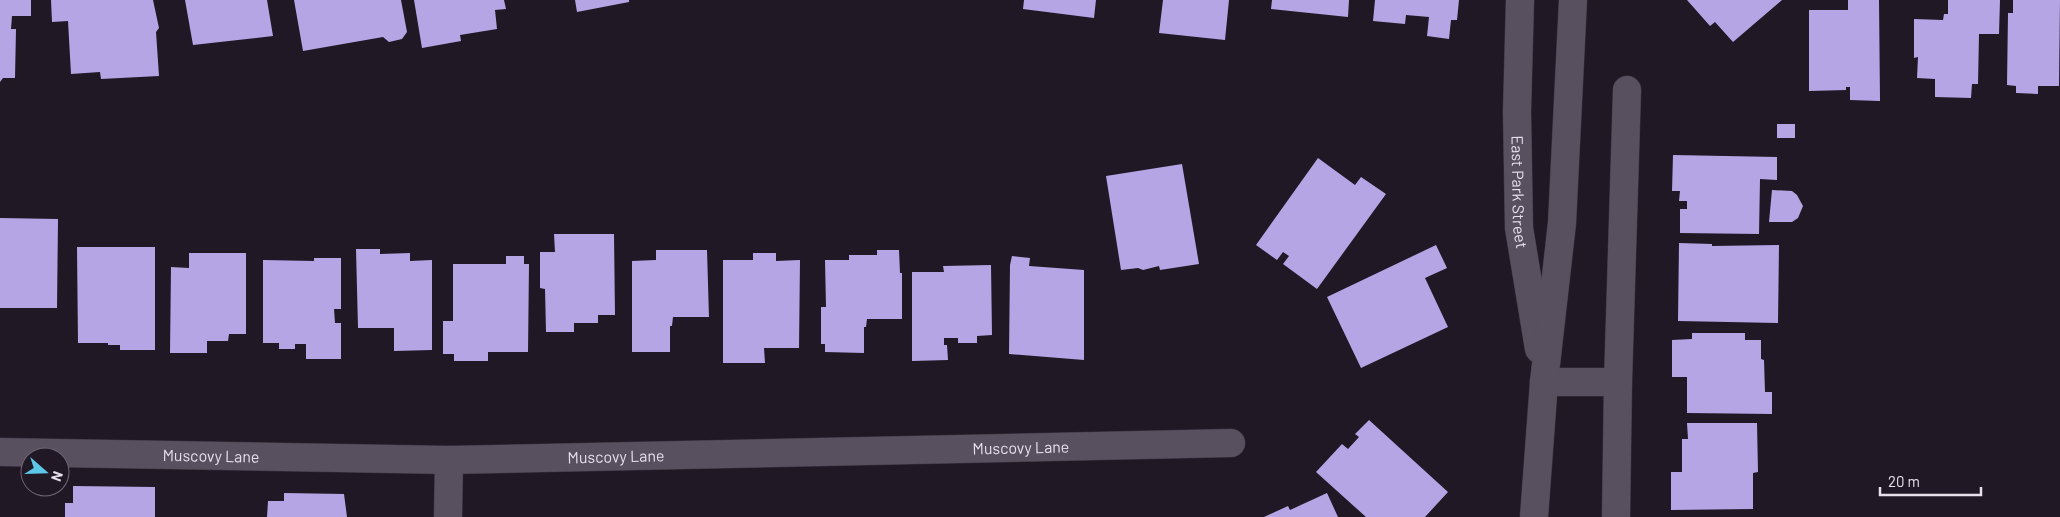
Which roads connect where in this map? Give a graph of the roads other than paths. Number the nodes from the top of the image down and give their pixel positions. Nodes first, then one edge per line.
1 (1520, 0) edge
2 (1573, 0) edge
3 (1627, 90) dead end
4 (1544, 382) junction
5 (1618, 382) junction
6 (1231, 443) dead end
7 (0, 452) edge
8 (448, 460) junction
9 (448, 517) edge
10 (1534, 517) edge
11 (1616, 517) edge

1 - 4 street, East Park Street
2 - 4 street, East Park Street
3 - 5 street
4 - 5 street
4 - 10 street, East Park Street
5 - 11 street
6 - 8 street, Muscovy Lane
7 - 8 street, Muscovy Lane
8 - 9 street

